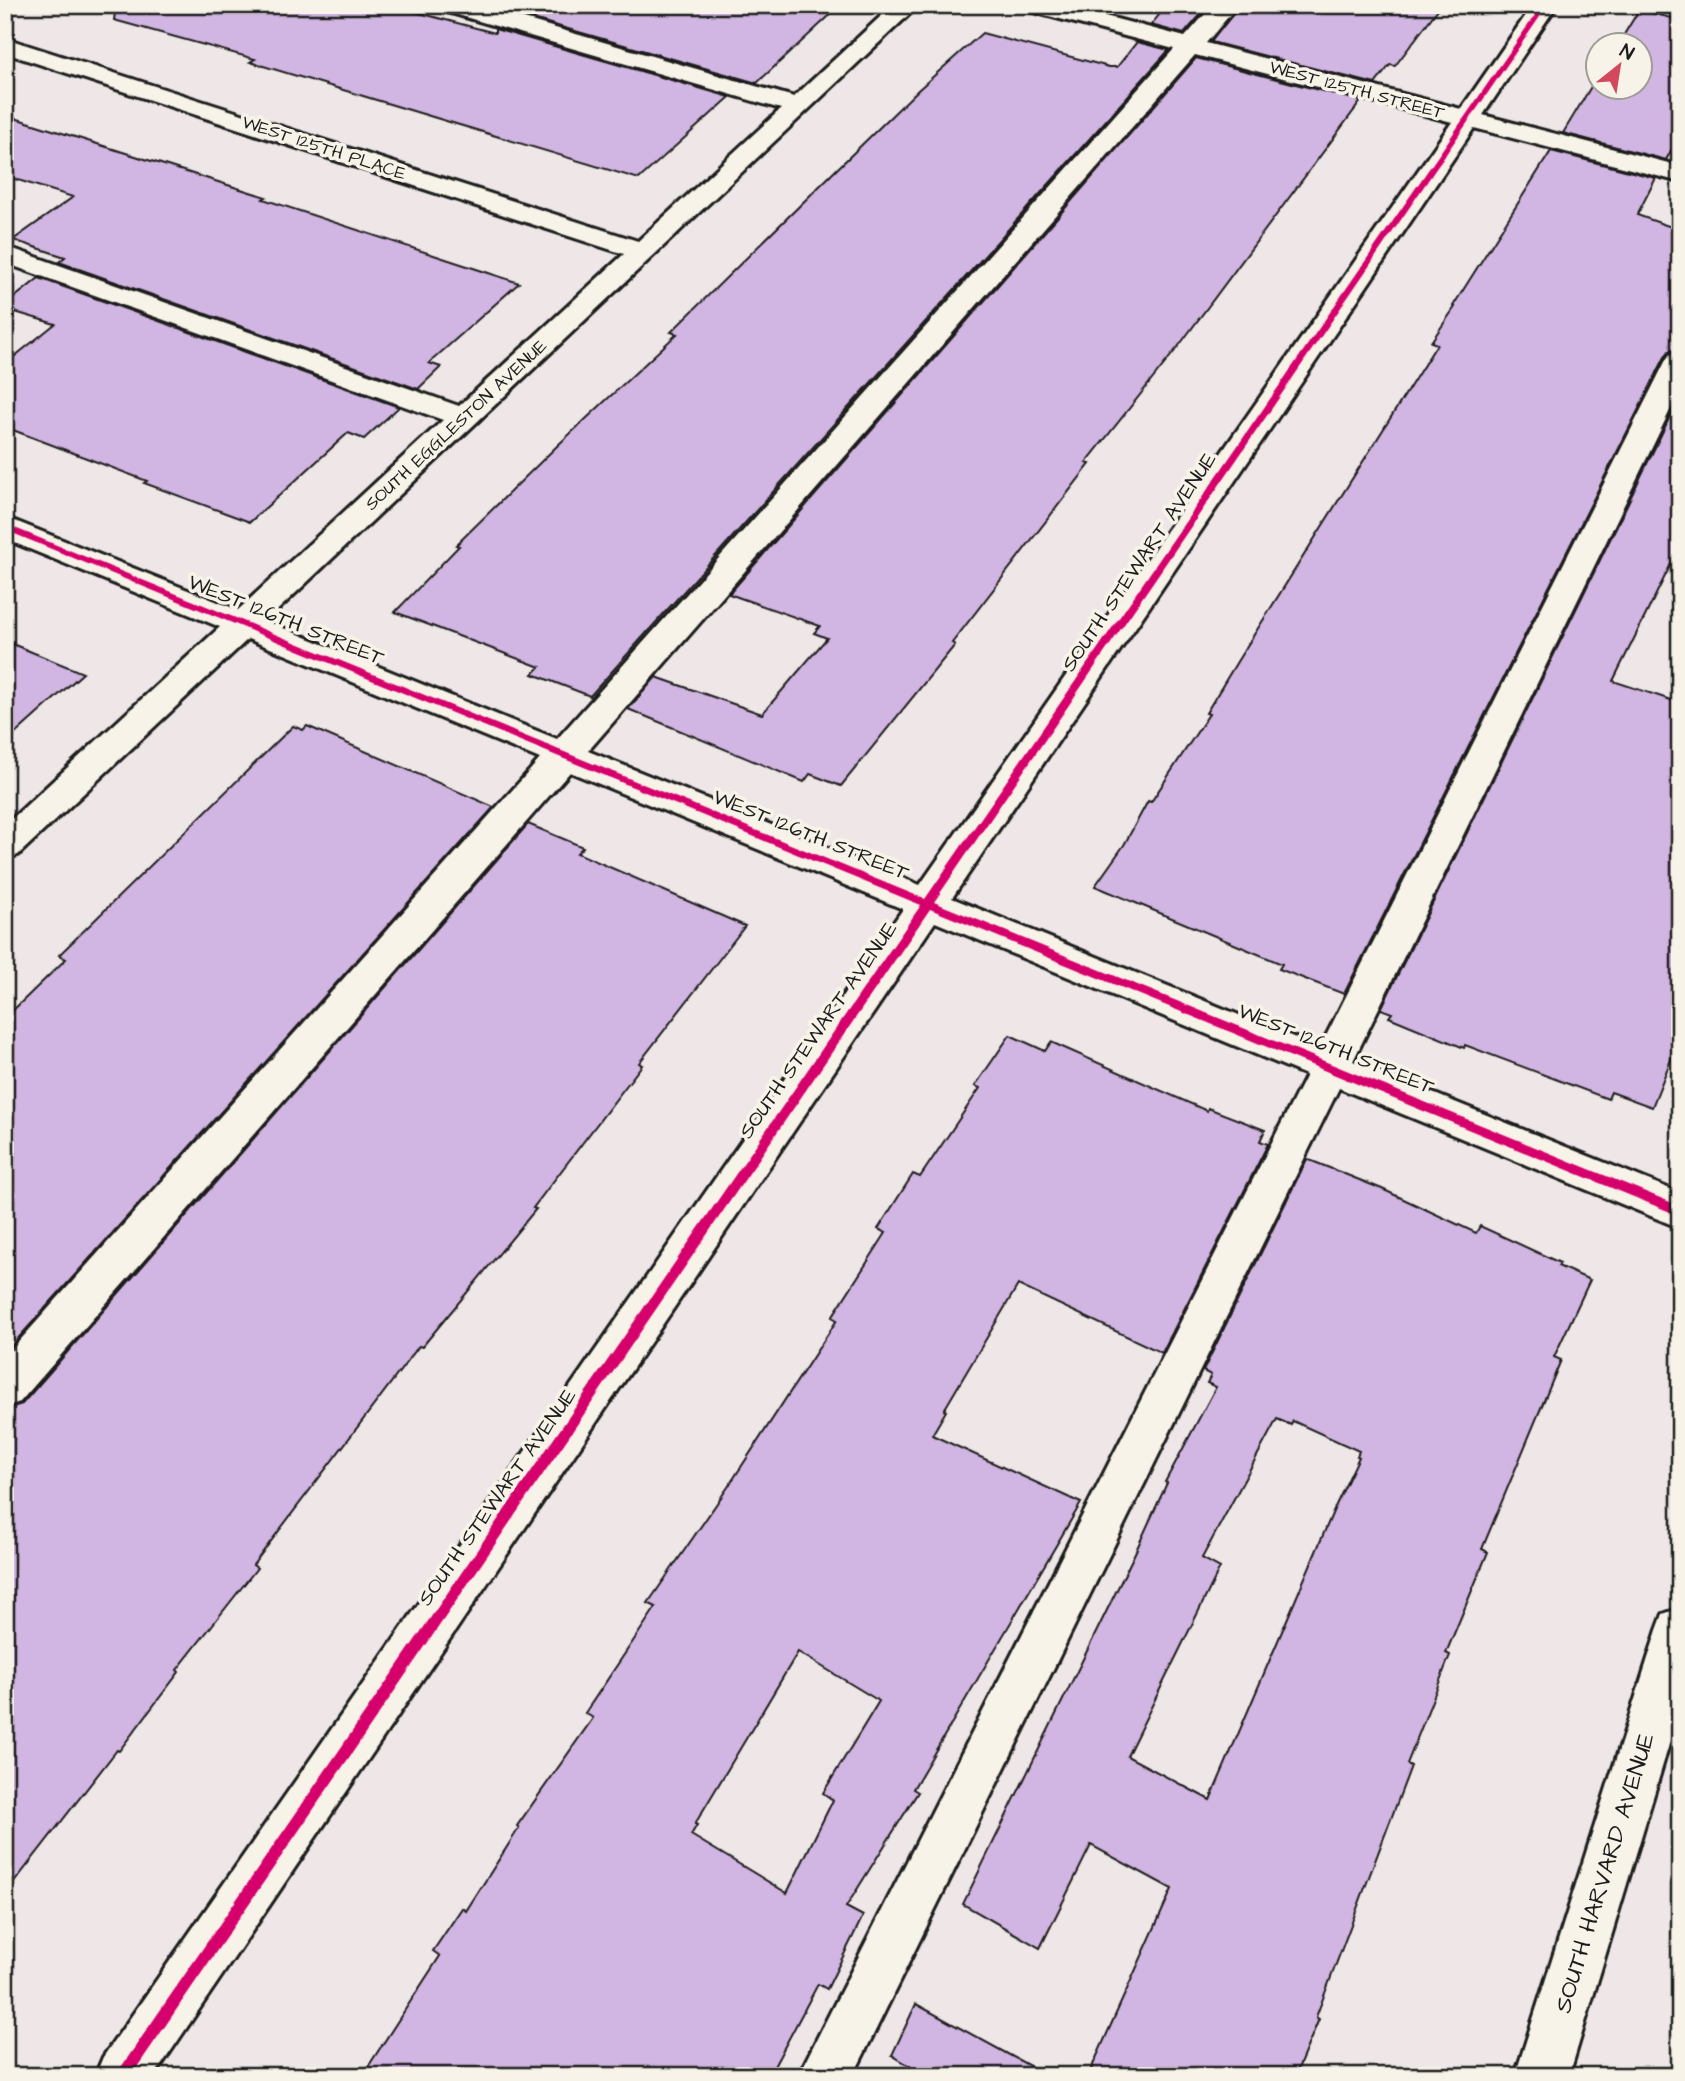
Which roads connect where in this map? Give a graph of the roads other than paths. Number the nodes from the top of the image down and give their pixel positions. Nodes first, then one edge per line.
1 (449, 5) edge
2 (907, 5) edge
3 (1034, 5) edge
4 (1226, 5) edge
5 (1545, 5) edge
6 (5, 45) edge
7 (1190, 46) junction
8 (799, 106) junction
9 (1467, 119) junction
10 (1680, 174) edge
11 (643, 251) junction
12 (5, 254) edge
13 (1680, 360) edge
14 (465, 418) junction
15 (5, 527) edge
16 (244, 624) junction
17 (565, 755) junction
18 (5, 846) edge
19 (929, 903) junction
20 (1330, 1067) junction
21 (1680, 1211) edge
22 (5, 1388) edge
23 (1680, 1630) edge
24 (122, 2076) edge
25 (825, 2076) edge
26 (1542, 2076) edge

1 - 8 street
2 - 8 street, SOUTH EGGLESTON AVENUE
3 - 7 street, WEST 125TH STREET
4 - 7 street
5 - 9 street, SOUTH STEWART AVENUE
6 - 11 street, WEST 125TH PLACE
7 - 9 street, WEST 125TH STREET
7 - 17 street
8 - 11 street, SOUTH EGGLESTON AVENUE
9 - 10 street, WEST 125TH STREET
9 - 19 street, SOUTH STEWART AVENUE
11 - 14 street, SOUTH EGGLESTON AVENUE
12 - 14 street
13 - 20 street
14 - 16 street, SOUTH EGGLESTON AVENUE
15 - 16 street, WEST 126TH STREET
16 - 17 street, WEST 126TH STREET
16 - 18 street, SOUTH EGGLESTON AVENUE
17 - 19 street, WEST 126TH STREET
17 - 22 street
19 - 20 street, WEST 126TH STREET
19 - 24 street, SOUTH STEWART AVENUE
20 - 21 street, WEST 126TH STREET
20 - 25 street
23 - 26 street, SOUTH HARVARD AVENUE

